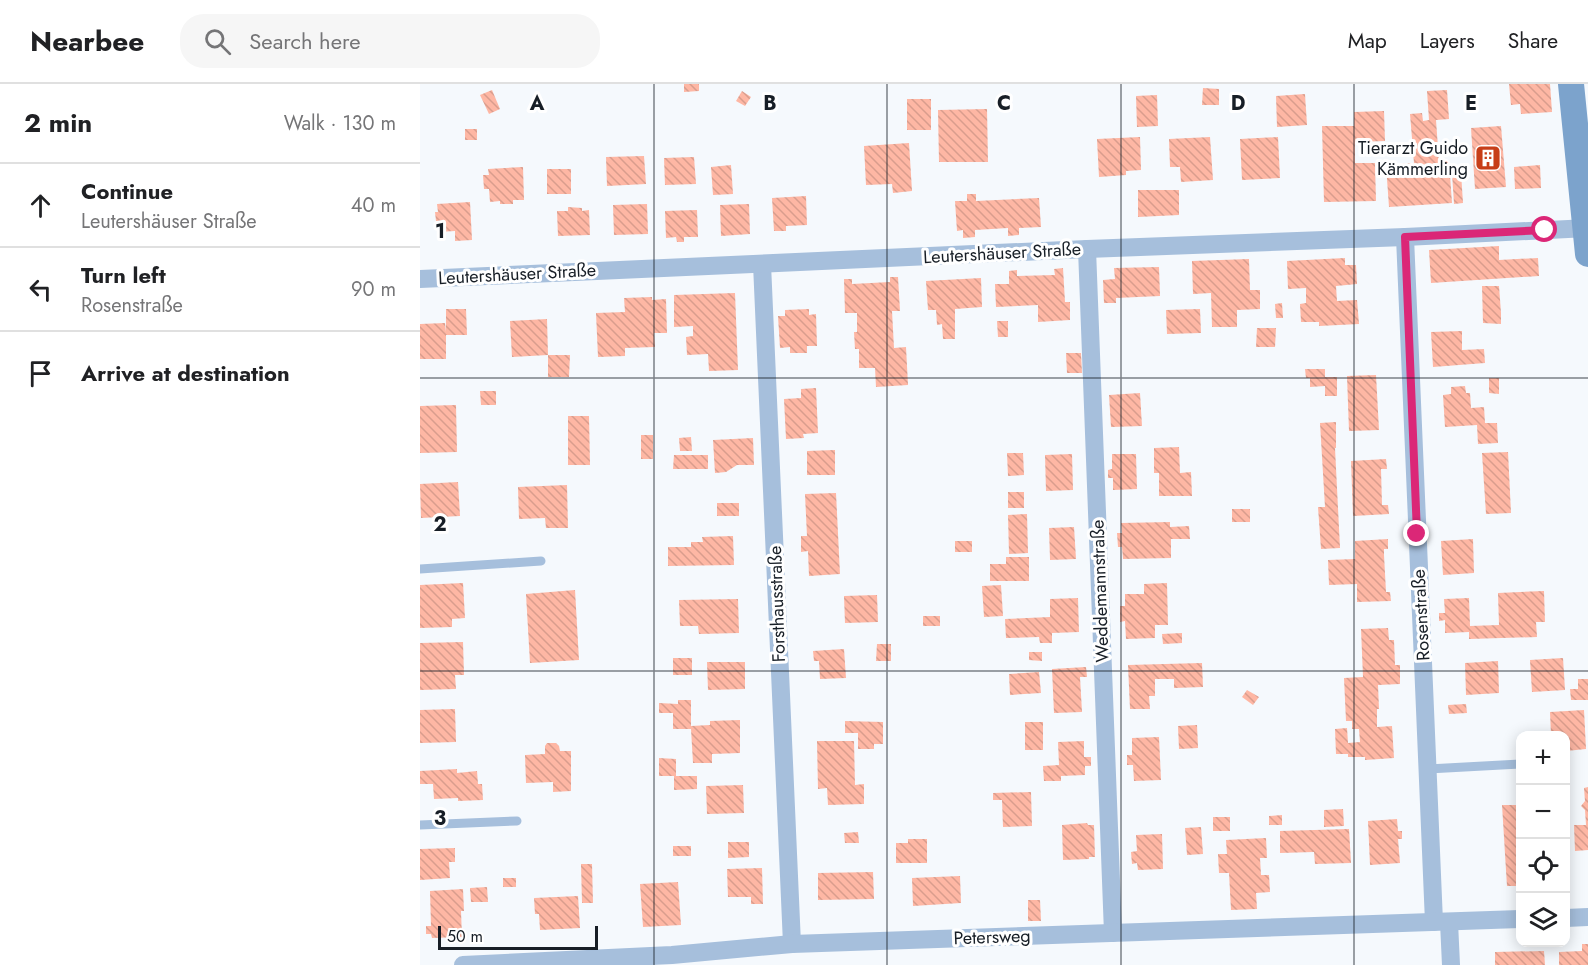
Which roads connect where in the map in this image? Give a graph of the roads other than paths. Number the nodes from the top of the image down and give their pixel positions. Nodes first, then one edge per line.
1 (1571, 84) edge
2 (1587, 228) edge
3 (1405, 237) junction
4 (1087, 249) junction
5 (1588, 254) edge
6 (762, 264) junction
7 (420, 279) edge
8 (542, 561) dead end
9 (420, 569) edge
10 (1516, 764) edge
11 (1428, 769) junction
12 (517, 821) dead end
13 (420, 825) edge
14 (1588, 917) edge
15 (1570, 918) edge
16 (1516, 920) edge
17 (1442, 922) junction
18 (1113, 933) junction
19 (792, 944) junction
20 (673, 960) edge
21 (464, 965) edge
22 (1451, 965) edge

1 - 2 main road
2 - 3 street, Leutershäuser Straße
2 - 5 main road
3 - 4 street, Leutershäuser Straße
3 - 11 street, Rosenstraße
4 - 6 street, Leutershäuser Straße
4 - 18 street, Weddemannstraße
6 - 7 street, Leutershäuser Straße
6 - 19 street, Forsthausstraße
8 - 9 lane
10 - 11 lane
11 - 17 street, Rosenstraße
12 - 13 lane
14 - 15 street
16 - 17 street, Petersweg
17 - 18 street, Petersweg
17 - 22 street, Rosenstraße
18 - 19 street, Petersweg
19 - 20 street, Petersweg
20 - 21 street, Petersweg

